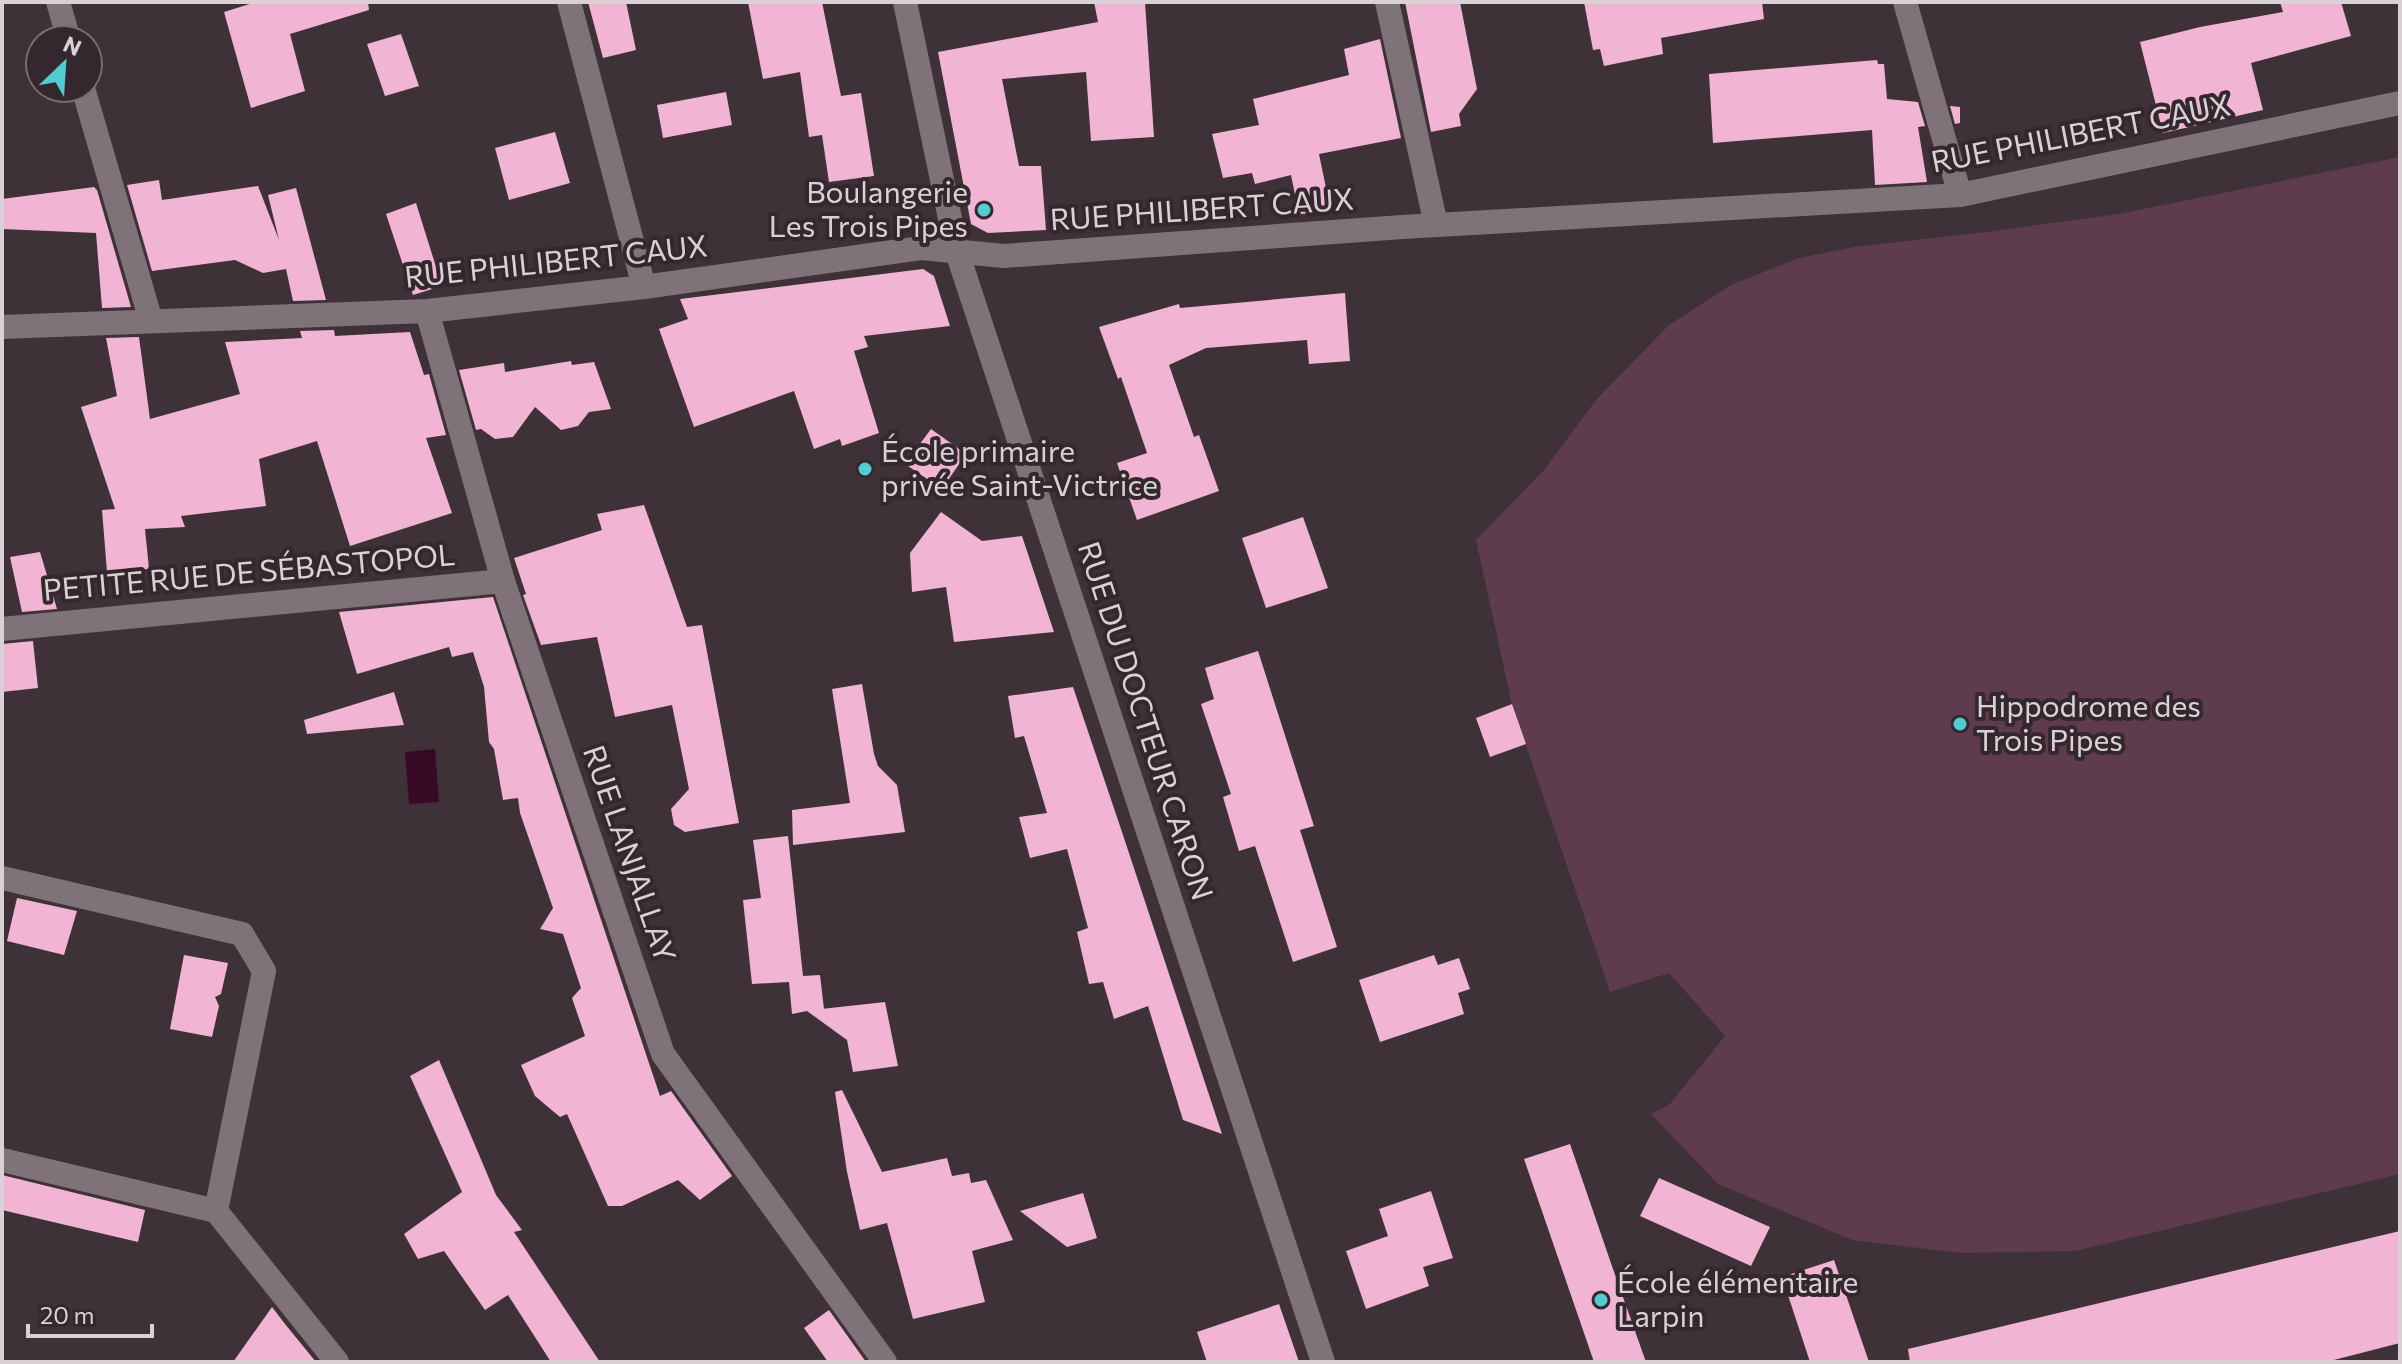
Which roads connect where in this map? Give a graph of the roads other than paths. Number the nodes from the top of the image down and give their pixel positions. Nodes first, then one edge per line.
1 (58, 2) edge
2 (569, 2) edge
3 (905, 2) edge
4 (1387, 2) edge
5 (1905, 2) edge
6 (64, 24) edge
7 (2400, 103) edge
8 (88, 104) edge
9 (1960, 195) junction
10 (1436, 225) junction
11 (957, 252) junction
12 (644, 287) junction
13 (427, 311) junction
14 (151, 321) junction
15 (2, 327) edge
16 (503, 581) junction
17 (2, 629) edge
18 (2, 878) edge
19 (2, 1160) edge
20 (216, 1211) junction
21 (337, 1362) edge
22 (885, 1362) edge
23 (1323, 1362) edge

1 - 6 street
2 - 12 street
3 - 11 street, RUE DU DOCTEUR CARON
4 - 10 street
5 - 9 street
7 - 9 street, RUE PHILIBERT CAUX
8 - 14 street
9 - 10 street, RUE PHILIBERT CAUX
10 - 11 street, RUE PHILIBERT CAUX
11 - 12 street, RUE PHILIBERT CAUX
11 - 23 street, RUE DU DOCTEUR CARON
12 - 13 street, RUE PHILIBERT CAUX
13 - 14 street, RUE PHILIBERT CAUX
13 - 16 street, RUE LANJALLAY
14 - 15 street, RUE PHILIBERT CAUX
16 - 17 street, PETITE RUE DE SÉBASTOPOL
16 - 22 street, RUE LANJALLAY
18 - 20 street
19 - 20 street
20 - 21 street

